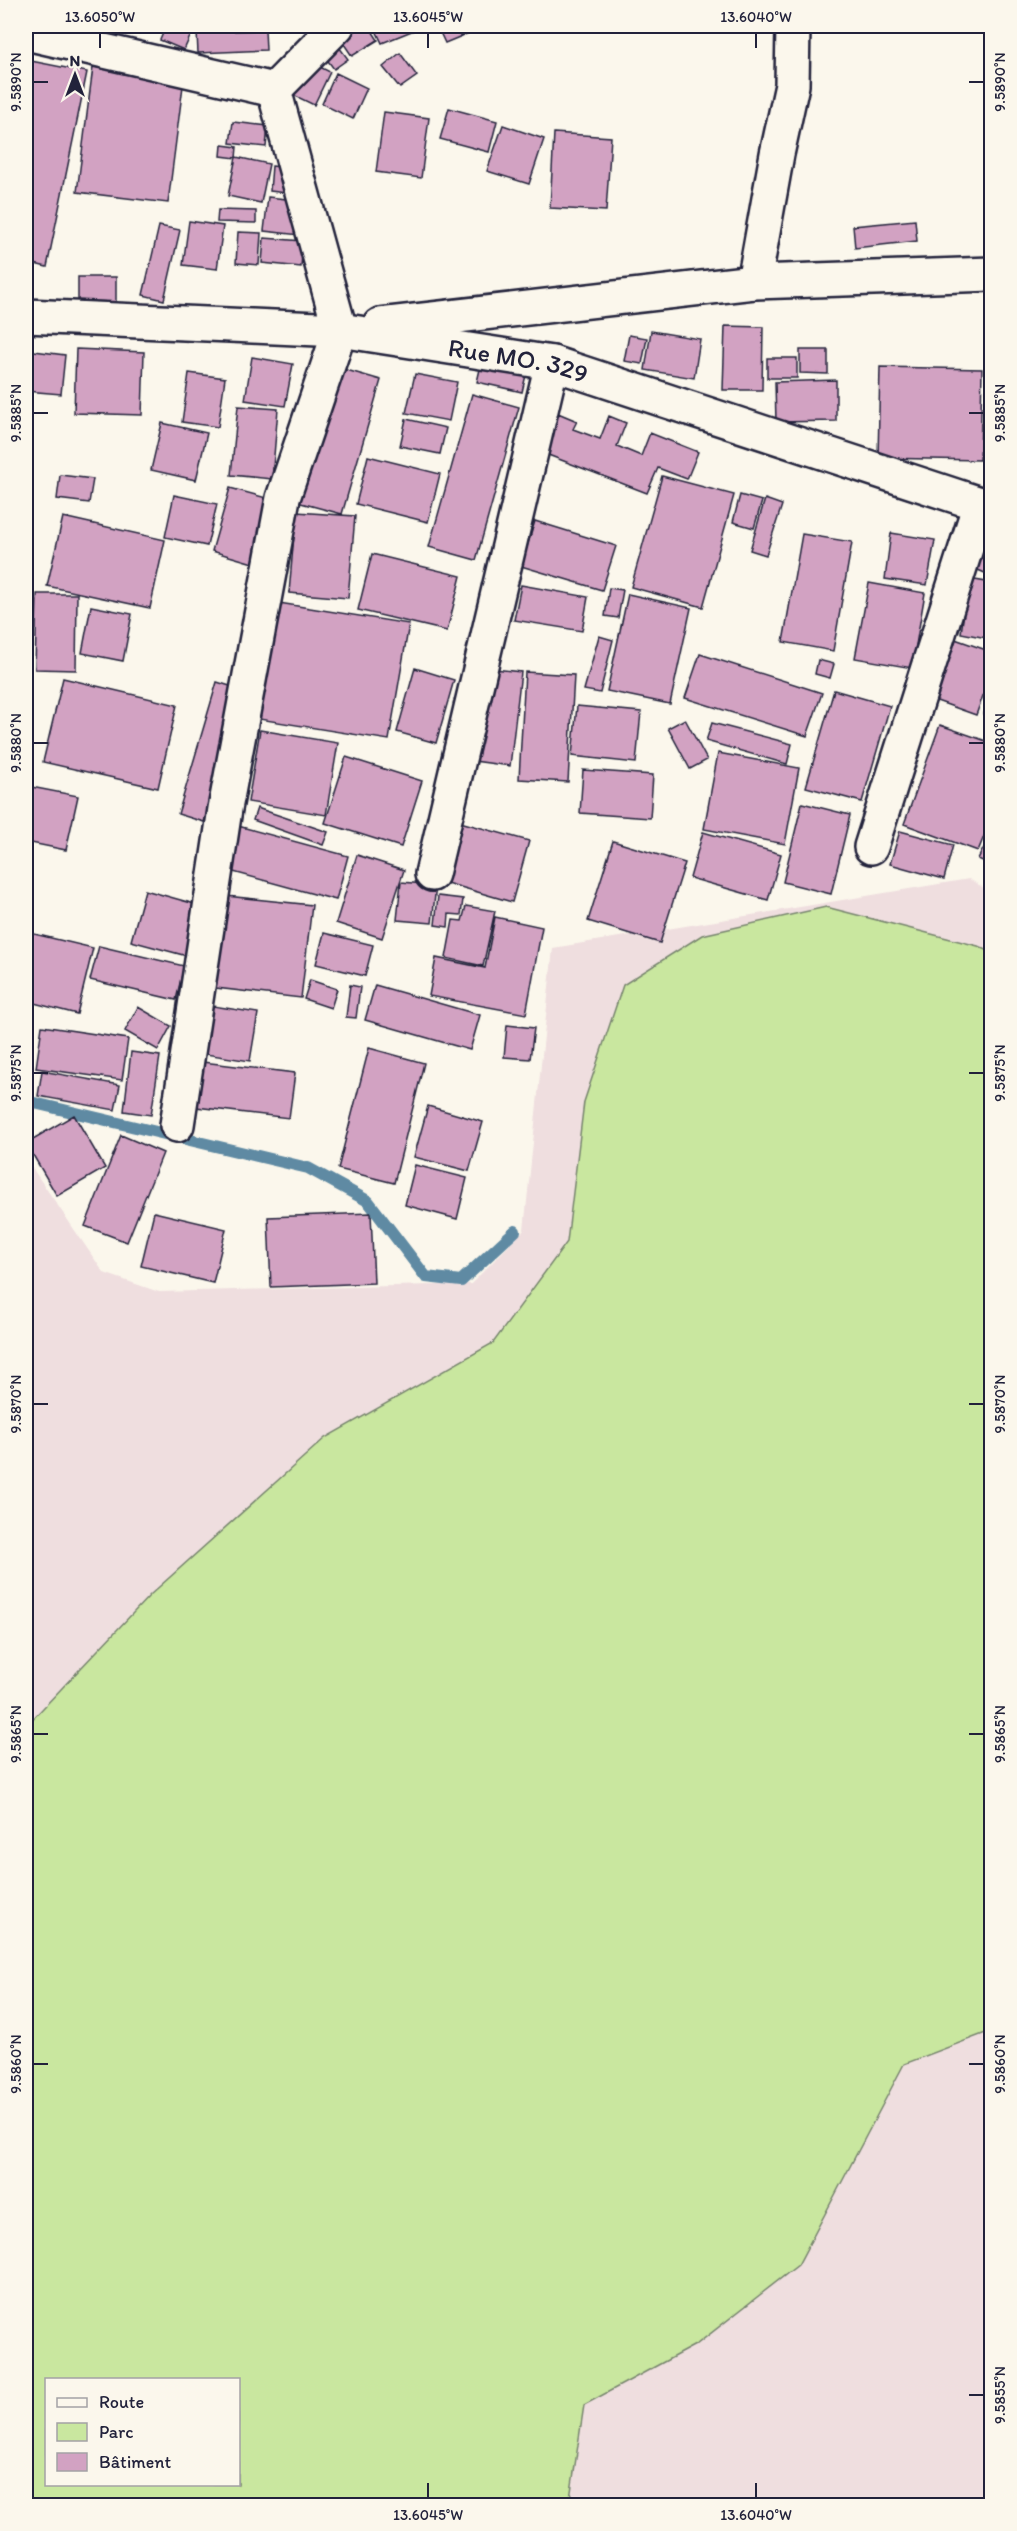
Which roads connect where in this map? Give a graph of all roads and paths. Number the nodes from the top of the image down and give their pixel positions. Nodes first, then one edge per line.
1 (337, 26) edge
2 (793, 26) edge
3 (26, 33) edge
4 (274, 90) junction
5 (992, 274) edge
6 (754, 282) junction
7 (26, 315) edge
8 (340, 330) junction
9 (552, 363) junction
10 (986, 506) edge
11 (871, 847) dead end
12 (432, 874) dead end
13 (177, 1125) dead end

1 - 4 street
2 - 6 street
3 - 4 street
4 - 8 street
5 - 6 street
6 - 8 street
7 - 8 street, Rue MO. 329
8 - 9 street, Rue MO. 329
8 - 13 street
9 - 10 street, Rue MO. 329
9 - 12 street
10 - 11 street

